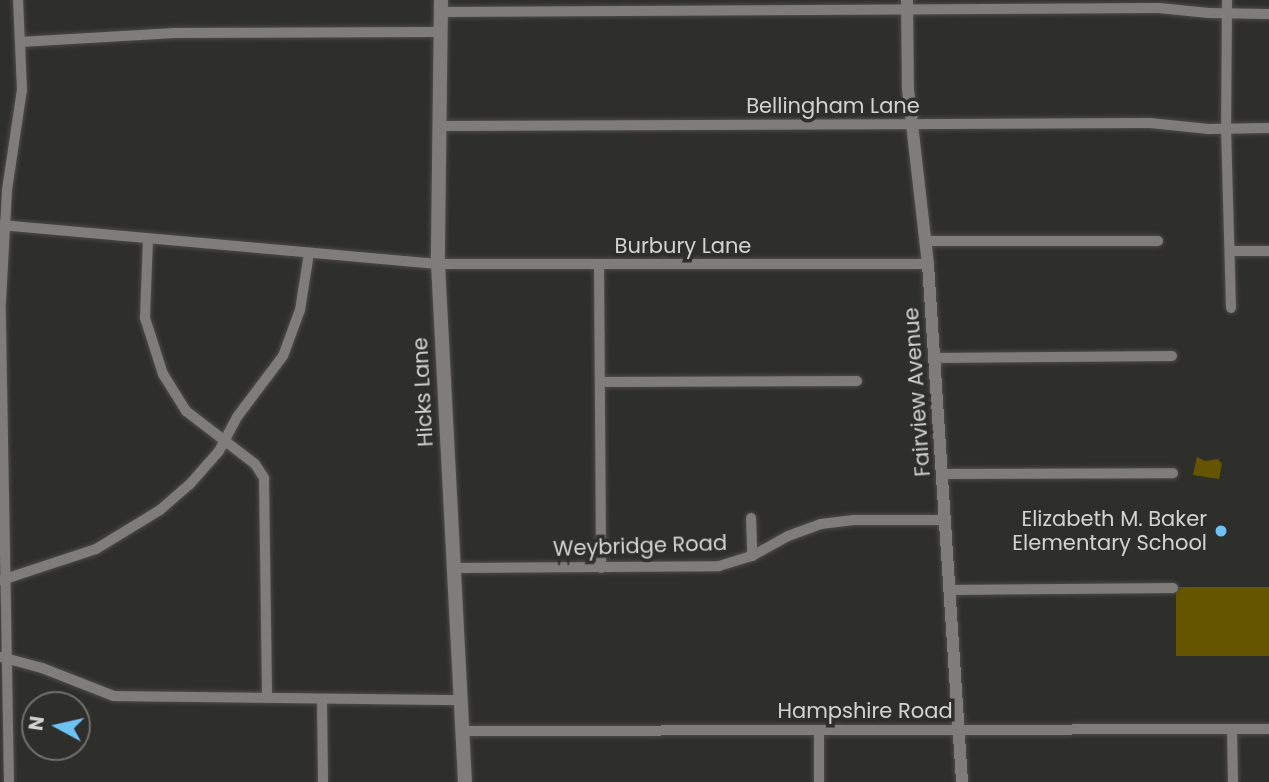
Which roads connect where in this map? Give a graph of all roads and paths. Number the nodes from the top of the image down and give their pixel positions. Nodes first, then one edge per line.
1 (18, 0) edge
2 (1227, 0) edge
3 (908, 4) edge
4 (441, 6) edge
5 (1227, 14) junction
6 (1269, 14) edge
7 (440, 32) junction
8 (20, 42) junction
9 (912, 125) junction
10 (440, 126) junction
11 (1226, 128) junction
12 (1269, 128) edge
13 (3, 226) edge
14 (148, 239) junction
15 (926, 241) junction
16 (1158, 241) dead end
17 (1230, 251) junction
18 (1269, 251) edge
19 (309, 253) junction
20 (438, 264) junction
21 (928, 264) junction
22 (599, 265) junction
23 (1231, 308) dead end
24 (1172, 356) dead end
25 (935, 358) junction
26 (857, 381) dead end
27 (600, 382) junction
28 (223, 440) junction
29 (1173, 473) dead end
30 (942, 474) junction
31 (751, 518) dead end
32 (944, 520) junction
33 (752, 556) junction
34 (454, 568) junction
35 (601, 568) junction
36 (3, 579) edge
37 (1173, 588) dead end
38 (949, 590) junction
39 (3, 658) edge
40 (267, 698) junction
41 (322, 699) junction
42 (460, 700) junction
43 (958, 729) junction
44 (1232, 729) junction
45 (1269, 729) edge
46 (819, 730) junction
47 (462, 731) junction
48 (9, 782) edge
49 (323, 782) edge
50 (464, 782) edge
51 (819, 782) edge
52 (962, 782) edge
53 (1233, 782) edge

1 - 8 street
2 - 5 street
3 - 4 street
3 - 5 street
3 - 9 street, Fairview Avenue
4 - 7 main road, Hicks Lane
5 - 6 street
5 - 11 street
7 - 8 street
7 - 10 main road, Hicks Lane
8 - 13 street
9 - 10 street, Bellingham Lane
9 - 11 street, Bellingham Lane
9 - 15 street, Fairview Avenue
10 - 20 main road, Hicks Lane
11 - 12 street, Bellingham Lane
11 - 17 street
13 - 14 street, Burbury Lane
13 - 36 street
14 - 19 street, Burbury Lane
14 - 28 street
15 - 16 street
15 - 21 street, Fairview Avenue
17 - 18 street
17 - 23 street
19 - 20 street, Burbury Lane
19 - 28 street
20 - 22 street, Burbury Lane
20 - 34 main road, Hicks Lane
21 - 22 street, Burbury Lane
21 - 25 street, Fairview Avenue
22 - 27 street
24 - 25 street
25 - 30 street, Fairview Avenue
26 - 27 street
27 - 35 street
28 - 36 street
28 - 40 street
29 - 30 street
30 - 32 street, Fairview Avenue
31 - 33 street
32 - 33 street, Weybridge Road
32 - 38 street, Fairview Avenue
33 - 35 street, Weybridge Road
34 - 35 street, Weybridge Road
34 - 42 main road, Hicks Lane
36 - 39 street
37 - 38 street
38 - 43 street, Fairview Avenue
39 - 40 street
39 - 48 street
40 - 41 street
41 - 42 street
41 - 49 street
42 - 47 main road, Hicks Lane
43 - 44 street, Hampshire Road
43 - 46 street, Hampshire Road
43 - 52 street, Fairview Avenue
44 - 45 street, Hampshire Road
44 - 53 street
46 - 47 street, Hampshire Road
46 - 51 street
47 - 50 main road, Hicks Lane

